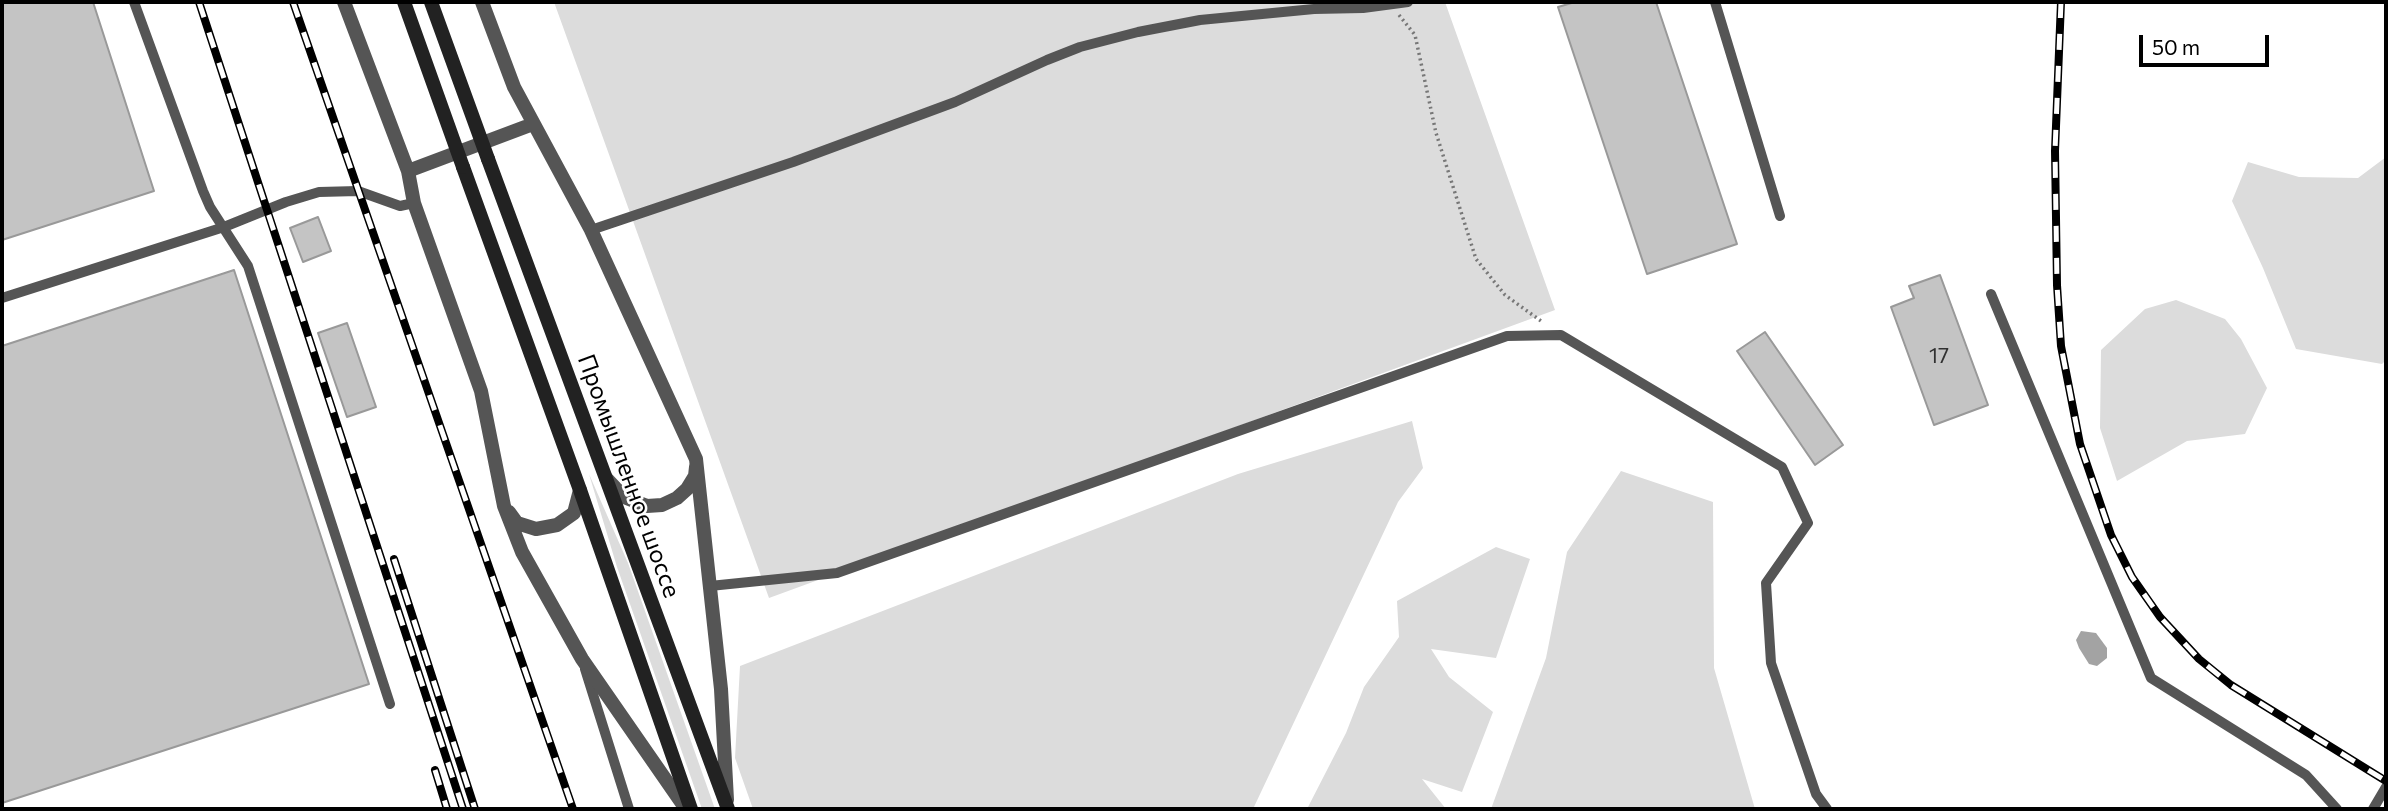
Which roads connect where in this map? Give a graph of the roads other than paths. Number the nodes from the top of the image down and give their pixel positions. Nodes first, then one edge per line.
1 (134, 2) edge
2 (344, 2) edge
3 (404, 2) edge
4 (431, 2) edge
5 (482, 2) edge
6 (1408, 2) edge
7 (1715, 2) edge
8 (1314, 6) edge
9 (533, 124) junction
10 (408, 171) junction
11 (414, 203) junction
12 (1780, 216) dead end
13 (224, 227) junction
14 (591, 230) junction
15 (1991, 294) dead end
16 (2, 298) edge
17 (696, 459) junction
18 (606, 478) junction
19 (580, 490) junction
20 (504, 506) junction
21 (710, 586) junction
22 (582, 659) junction
23 (390, 704) dead end
24 (2386, 788) edge
25 (629, 809) edge
26 (689, 809) edge
27 (727, 809) edge
28 (1827, 809) edge
29 (2337, 809) edge
30 (2373, 809) edge

1 - 13 lane
2 - 10 street
3 - 19 main road, Промышленное шоссе, bridge
4 - 18 main road, Промышленное шоссе, bridge
5 - 9 street
6 - 8 lane
7 - 12 lane
8 - 14 lane
9 - 10 street
9 - 14 street
10 - 11 street
11 - 13 lane
11 - 20 street
13 - 16 lane
13 - 23 lane
14 - 17 street
15 - 29 lane
17 - 18 street
17 - 21 street
18 - 27 main road, Промышленное шоссе
19 - 20 street
19 - 26 main road, Промышленное шоссе
20 - 22 street
21 - 27 street
21 - 28 lane
22 - 25 lane
22 - 26 street
24 - 30 lane

